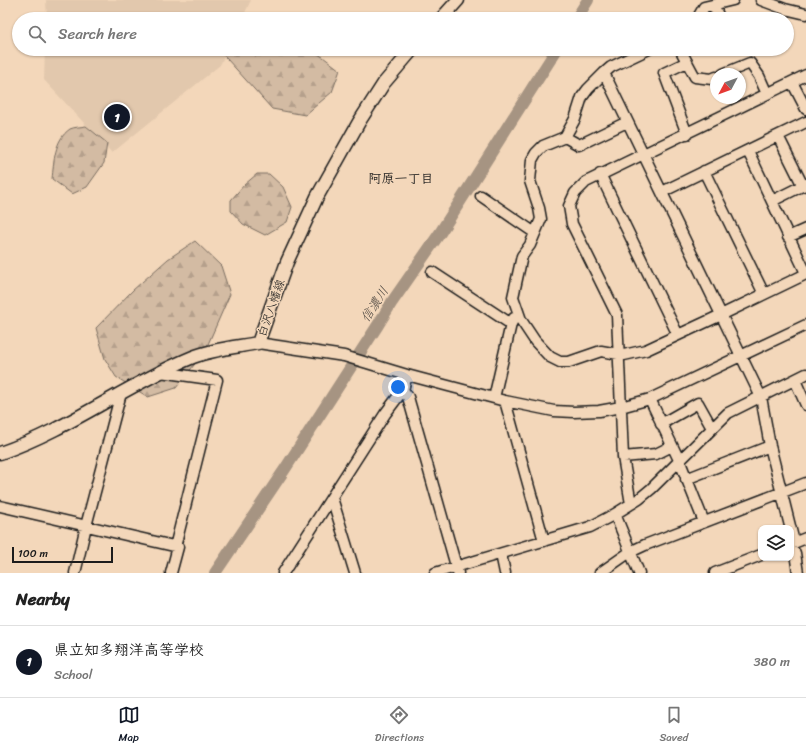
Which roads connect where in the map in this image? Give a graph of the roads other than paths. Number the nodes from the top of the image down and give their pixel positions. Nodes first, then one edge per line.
1 (458, 0) edge
2 (761, 0) edge
3 (723, 2) edge
4 (447, 12) edge
5 (701, 12) edge
6 (721, 12) edge
7 (806, 14) edge
8 (407, 56) edge
9 (631, 56) edge
10 (684, 56) edge
11 (687, 62) junction
12 (738, 68) edge
13 (604, 73) junction
14 (806, 75) edge
15 (710, 79) edge
16 (792, 82) junction
17 (767, 94) junction
18 (806, 109) edge
19 (627, 122) junction
20 (806, 122) edge
21 (687, 134) junction
22 (778, 136) junction
23 (565, 137) junction
24 (748, 151) junction
25 (643, 155) junction
26 (704, 171) junction
27 (600, 174) junction
28 (804, 185) edge
29 (662, 192) junction
30 (481, 196) dead end
31 (772, 201) junction
32 (806, 229) edge
33 (535, 233) junction
34 (788, 237) junction
35 (432, 272) dead end
36 (806, 273) edge
37 (764, 294) junction
38 (517, 311) junction
39 (721, 315) junction
40 (511, 324) junction
41 (806, 325) edge
42 (678, 335) junction
43 (258, 343) junction
44 (619, 354) junction
45 (742, 356) junction
46 (160, 372) junction
47 (806, 374) edge
48 (407, 375) junction
49 (795, 380) junction
50 (403, 390) junction
51 (121, 393) junction
52 (761, 397) junction
53 (494, 398) junction
54 (650, 399) junction
55 (505, 401) junction
56 (806, 405) edge
57 (621, 407) junction
58 (661, 424) junction
59 (712, 428) junction
60 (672, 446) junction
61 (770, 446) junction
62 (1, 453) edge
63 (624, 457) junction
64 (680, 462) junction
65 (686, 480) junction
66 (806, 483) edge
67 (782, 491) junction
68 (332, 498) junction
69 (631, 504) junction
70 (0, 507) edge
71 (615, 514) junction
72 (704, 522) junction
73 (789, 525) edge
74 (86, 526) junction
75 (806, 538) edge
76 (544, 541) junction
77 (794, 546) edge
78 (175, 547) junction
79 (630, 552) junction
80 (501, 554) junction
81 (758, 556) edge
82 (457, 570) edge
83 (75, 573) edge
84 (171, 573) edge
85 (283, 573) edge
86 (355, 573) edge
87 (435, 573) edge
88 (505, 573) edge
89 (600, 573) edge
90 (639, 573) edge
91 (715, 573) edge
92 (798, 573) edge

1 - 4 main road
2 - 7 street
3 - 5 street
3 - 6 street
8 - 43 main road, 白沢八幡線
9 - 13 street
10 - 11 street
11 - 15 street
11 - 21 street
12 - 17 street
13 - 19 street
13 - 23 street
14 - 16 street
16 - 17 street
16 - 18 street
17 - 21 street
19 - 23 street
19 - 25 street
20 - 22 street
21 - 25 street
22 - 24 street
22 - 28 street
23 - 33 street
24 - 26 street
24 - 31 street
25 - 27 street
25 - 29 street
26 - 29 street
26 - 37 street
27 - 42 street
27 - 44 street
28 - 31 street
29 - 39 street
30 - 33 street
31 - 34 street
32 - 34 street
33 - 38 street
34 - 36 street
35 - 40 street
36 - 37 street
37 - 39 street
38 - 40 street
38 - 44 street
39 - 42 street
39 - 45 street
40 - 53 street
41 - 45 street
42 - 44 street
43 - 46 main road, 白沢八幡線
43 - 48 street
44 - 57 street
45 - 52 street
45 - 54 street
46 - 51 main road, 白沢八幡線
46 - 78 street
47 - 49 street
48 - 50 street
48 - 53 street
49 - 52 street
49 - 56 street
50 - 68 street
50 - 82 street
51 - 62 main road, 白沢八幡線
51 - 74 street
52 - 59 street
52 - 61 street
53 - 55 street
54 - 57 street
54 - 58 street
55 - 57 street
55 - 76 street
57 - 63 street
58 - 59 street
58 - 60 street
59 - 64 street
60 - 63 street
60 - 64 street
61 - 65 street
61 - 67 street
63 - 69 street
64 - 65 street
64 - 69 street
65 - 72 street
66 - 67 street
67 - 72 street
67 - 73 street
68 - 85 street
68 - 86 street
69 - 71 street
70 - 74 street
71 - 76 street
71 - 79 street
72 - 79 street
74 - 78 street
74 - 83 street
75 - 77 street
76 - 80 street
77 - 92 street
78 - 84 street
79 - 89 street
79 - 90 street
80 - 82 street
80 - 88 street
81 - 91 street
82 - 87 street

